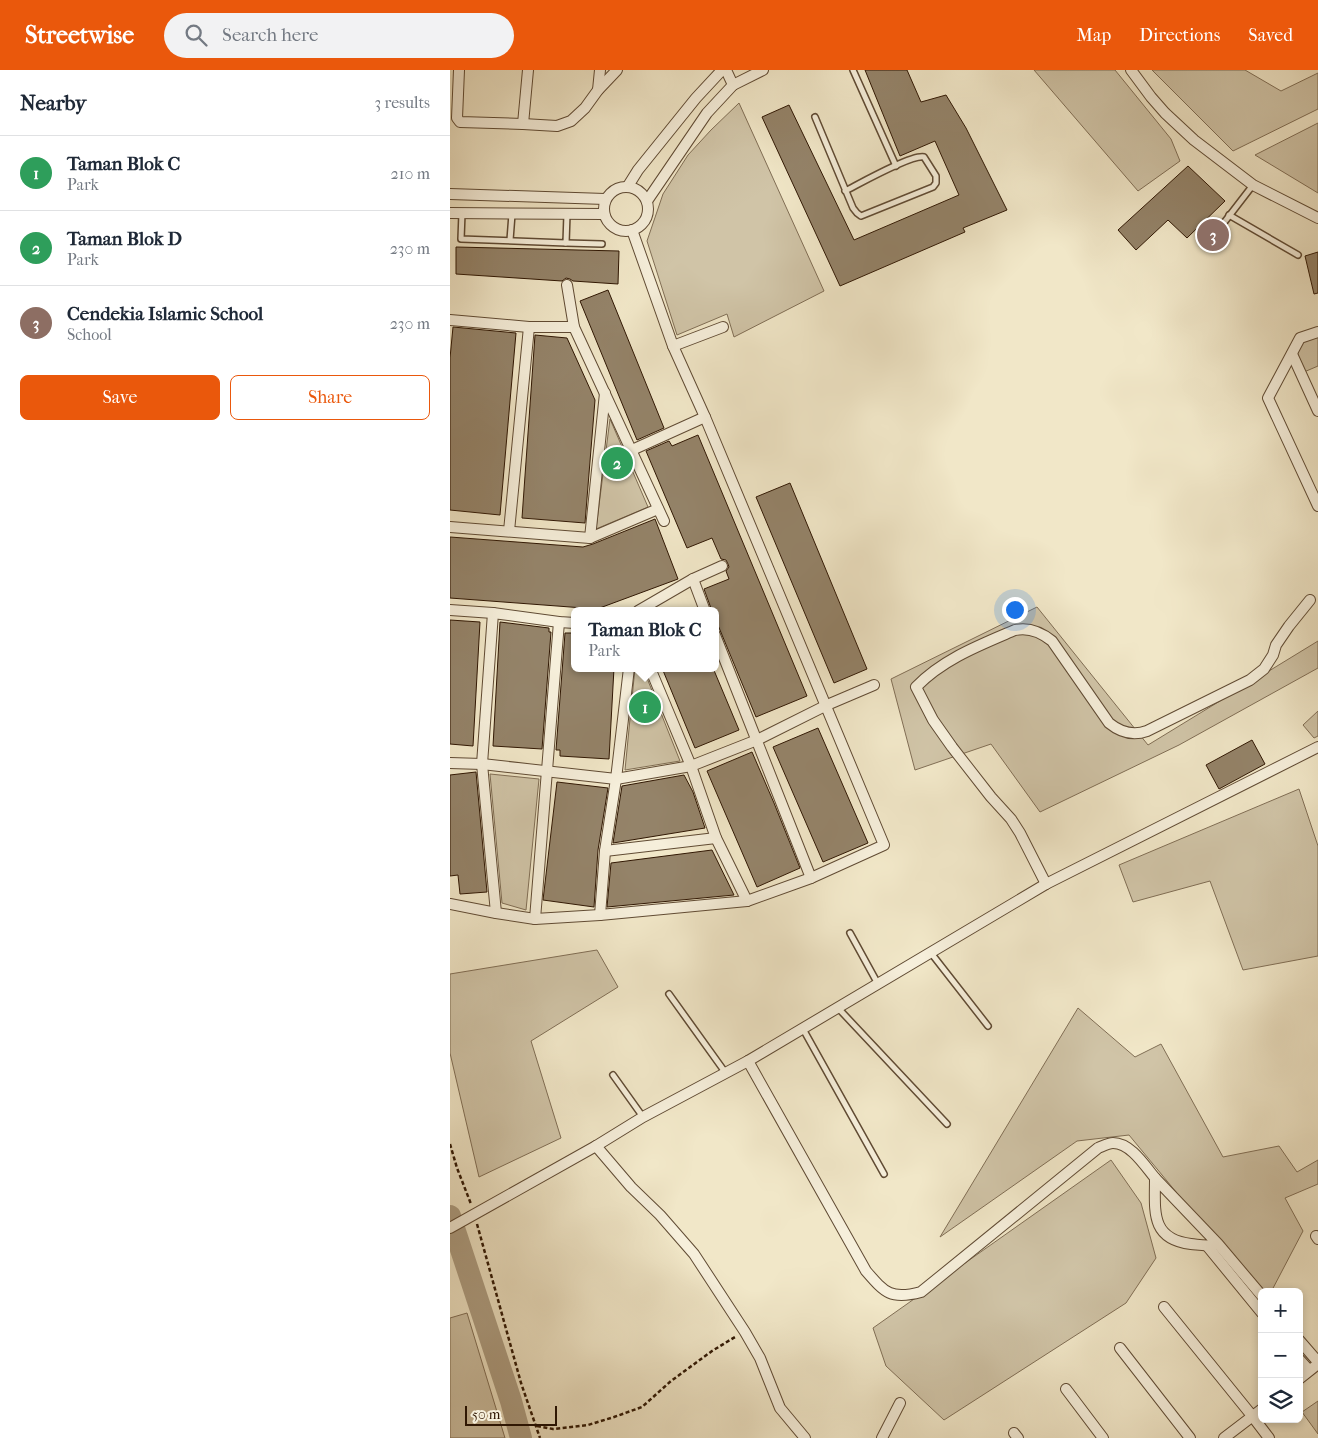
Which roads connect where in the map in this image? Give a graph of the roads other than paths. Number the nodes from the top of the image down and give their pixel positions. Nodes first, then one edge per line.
1 (459, 70) edge
2 (528, 70) edge
3 (600, 70) edge
4 (617, 70) edge
5 (722, 70) edge
6 (726, 70) edge
7 (763, 70) edge
8 (853, 70) edge
9 (1132, 70) edge
10 (733, 85) junction
11 (598, 90) junction
12 (815, 117) dead end
13 (523, 124) junction
14 (896, 166) junction
15 (1252, 185) junction
16 (628, 186) junction
17 (845, 191) junction
18 (450, 194) edge
19 (605, 199) junction
20 (646, 201) junction
21 (450, 213) edge
22 (462, 214) junction
23 (512, 214) junction
24 (567, 214) junction
25 (604, 214) junction
26 (1229, 215) junction
27 (1318, 218) edge
28 (632, 230) junction
29 (1216, 233) dead end
30 (510, 240) junction
31 (566, 243) junction
32 (602, 244) dead end
33 (1298, 255) dead end
34 (567, 285) dead end
35 (450, 320) edge
36 (574, 327) junction
37 (723, 327) dead end
38 (529, 328) junction
39 (1318, 332) edge
40 (673, 346) junction
41 (1292, 354) junction
42 (605, 393) junction
43 (1318, 411) edge
44 (705, 416) junction
45 (632, 450) junction
46 (1318, 506) edge
47 (658, 509) junction
48 (664, 521) dead end
49 (450, 527) edge
50 (509, 531) junction
51 (590, 538) junction
52 (722, 566) dead end
53 (693, 579) junction
54 (1310, 600) dead end
55 (645, 607) edge
56 (704, 607) edge
57 (450, 610) edge
58 (493, 613) junction
59 (559, 622) junction
60 (571, 623) edge
61 (719, 645) edge
62 (629, 672) edge
63 (652, 672) edge
64 (874, 685) dead end
65 (827, 706) junction
66 (757, 740) junction
67 (1318, 747) edge
68 (450, 763) edge
69 (482, 764) junction
70 (691, 766) junction
71 (548, 771) junction
72 (616, 779) junction
73 (716, 838) junction
74 (606, 851) junction
75 (811, 878) junction
76 (1046, 884) junction
77 (747, 900) junction
78 (450, 904) edge
79 (496, 913) junction
80 (600, 916) junction
81 (535, 919) junction
82 (850, 933) dead end
83 (931, 952) junction
84 (878, 984) junction
85 (669, 994) dead end
86 (838, 1008) junction
87 (988, 1026) dead end
88 (803, 1028) junction
89 (748, 1061) junction
90 (725, 1072) junction
91 (613, 1075) dead end
92 (643, 1118) junction
93 (947, 1124) dead end
94 (596, 1146) junction
95 (884, 1174) dead end
96 (1155, 1178) junction
97 (450, 1228) edge
98 (1213, 1246) junction
99 (1258, 1292) edge
100 (1164, 1307) dead end
101 (1258, 1307) edge
102 (1303, 1345) edge
103 (1120, 1348) dead end
104 (1303, 1363) edge
105 (1318, 1363) edge
106 (1309, 1370) junction
107 (1303, 1375) edge
108 (1066, 1389) dead end
109 (900, 1403) dead end
110 (1258, 1412) edge
111 (1253, 1416) junction
112 (884, 1434) edge
113 (805, 1438) edge
114 (893, 1438) edge
115 (1103, 1438) edge
116 (1190, 1438) edge
117 (1224, 1438) edge
118 (1268, 1438) edge

1 - 13 street
2 - 13 street
3 - 11 street
4 - 11 street
5 - 16 street
6 - 10 street
7 - 10 street
8 - 14 lane
9 - 15 street
10 - 20 street
11 - 13 street
12 - 17 lane
14 - 17 lane
14 - 17 lane
15 - 26 lane
15 - 27 street
16 - 19 street
16 - 20 street
18 - 19 street
19 - 25 street
20 - 28 street
21 - 22 street
22 - 23 street
22 - 30 lane
23 - 24 street
23 - 30 lane
24 - 25 street
24 - 31 lane
25 - 28 street
26 - 29 lane
26 - 33 lane
28 - 40 street
30 - 31 lane
31 - 32 lane
34 - 36 street
35 - 38 street
36 - 38 street
36 - 42 street
37 - 40 street
38 - 50 street
39 - 41 street
40 - 44 street
41 - 43 street
41 - 46 street
42 - 45 street
42 - 51 street
44 - 45 street
44 - 65 street
45 - 47 street
47 - 48 street
47 - 51 street
49 - 50 street
50 - 51 street
52 - 53 street
53 - 55 street
53 - 56 street
54 - 76 street
57 - 58 street
58 - 59 street
58 - 69 street
59 - 60 street
59 - 71 street
61 - 66 street
62 - 72 street
63 - 70 street
64 - 65 street
65 - 66 street
65 - 75 street
66 - 70 street
66 - 75 street
67 - 76 street
68 - 69 street
69 - 71 street
69 - 79 street
70 - 72 street
70 - 73 street
71 - 72 street
71 - 81 street
72 - 74 street
73 - 74 street
73 - 77 street
74 - 80 street
75 - 77 street
76 - 83 street
77 - 80 street
78 - 79 street
79 - 81 street
80 - 81 street
82 - 84 lane
83 - 84 street
83 - 87 lane
84 - 86 street
85 - 90 lane
86 - 88 street
86 - 93 lane
88 - 89 street
88 - 95 lane
89 - 90 street
89 - 96 street
90 - 92 street
91 - 92 lane
92 - 94 street
94 - 97 street
94 - 113 street
96 - 98 street
96 - 98 street
98 - 99 street
98 - 101 street
100 - 111 street
102 - 105 street
103 - 116 street
104 - 106 street
105 - 106 street
106 - 107 street
108 - 115 street
109 - 112 street
110 - 111 street
111 - 117 street
111 - 118 street
112 - 114 street

